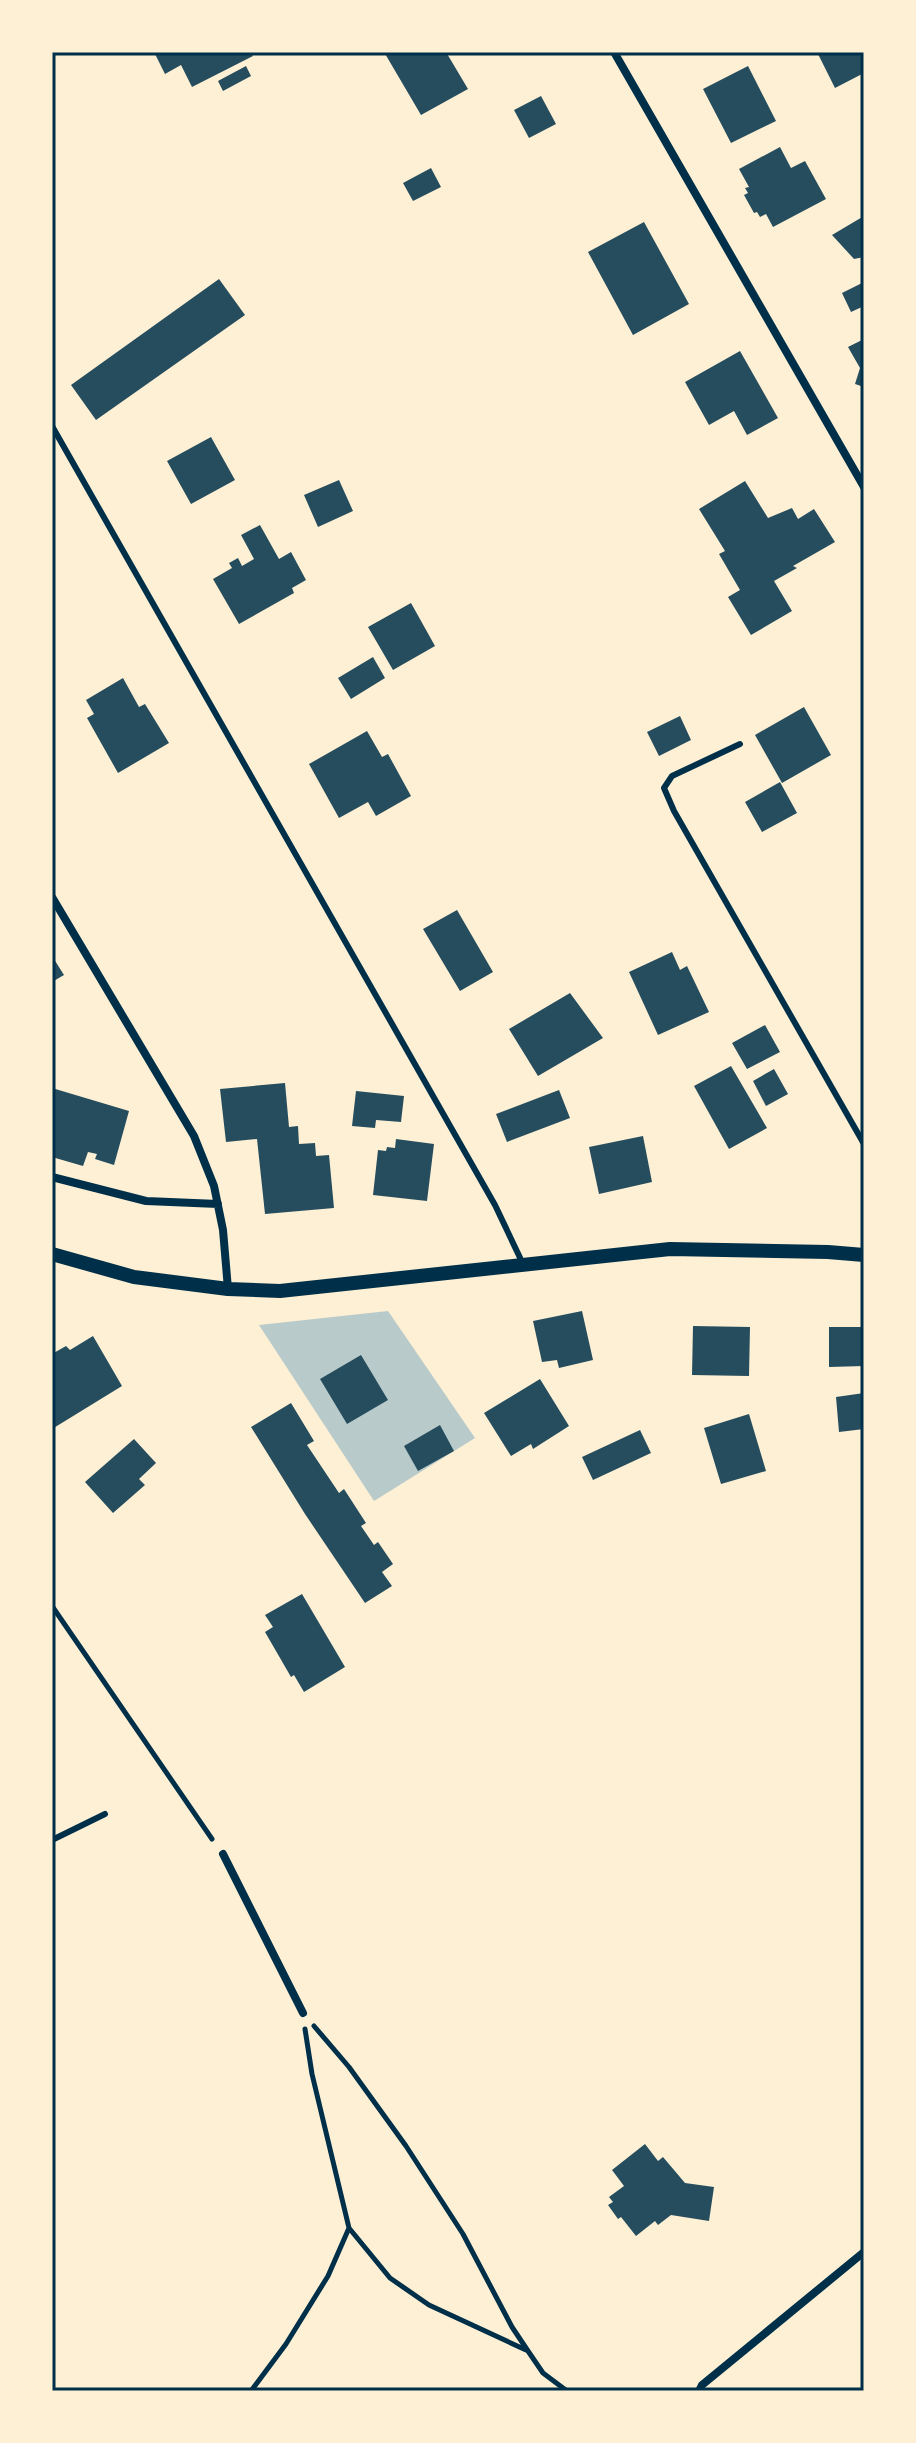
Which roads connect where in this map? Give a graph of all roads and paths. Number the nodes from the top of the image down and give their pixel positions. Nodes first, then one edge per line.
1 (614, 52) edge
2 (52, 426) edge
3 (864, 487) edge
4 (740, 744) dead end
5 (52, 897) edge
6 (864, 1144) edge
7 (52, 1177) edge
8 (218, 1204) junction
9 (52, 1254) edge
10 (864, 1255) edge
11 (523, 1264) junction
12 (228, 1289) junction
13 (52, 1606) edge
14 (105, 1814) dead end
15 (52, 1840) edge
16 (223, 1854) joint
17 (303, 2013) junction
18 (349, 2228) junction
19 (864, 2252) edge
20 (528, 2351) junction
21 (251, 2391) edge
22 (567, 2391) edge
23 (699, 2391) edge

1 - 3 street
2 - 11 lane
4 - 6 lane
5 - 8 street
7 - 8 street
8 - 12 street
9 - 12 street
10 - 11 street
11 - 12 street
13 - 16 path
14 - 15 lane
16 - 17 street
17 - 18 path
17 - 20 path
18 - 20 path
18 - 21 path
19 - 23 street
20 - 22 path

